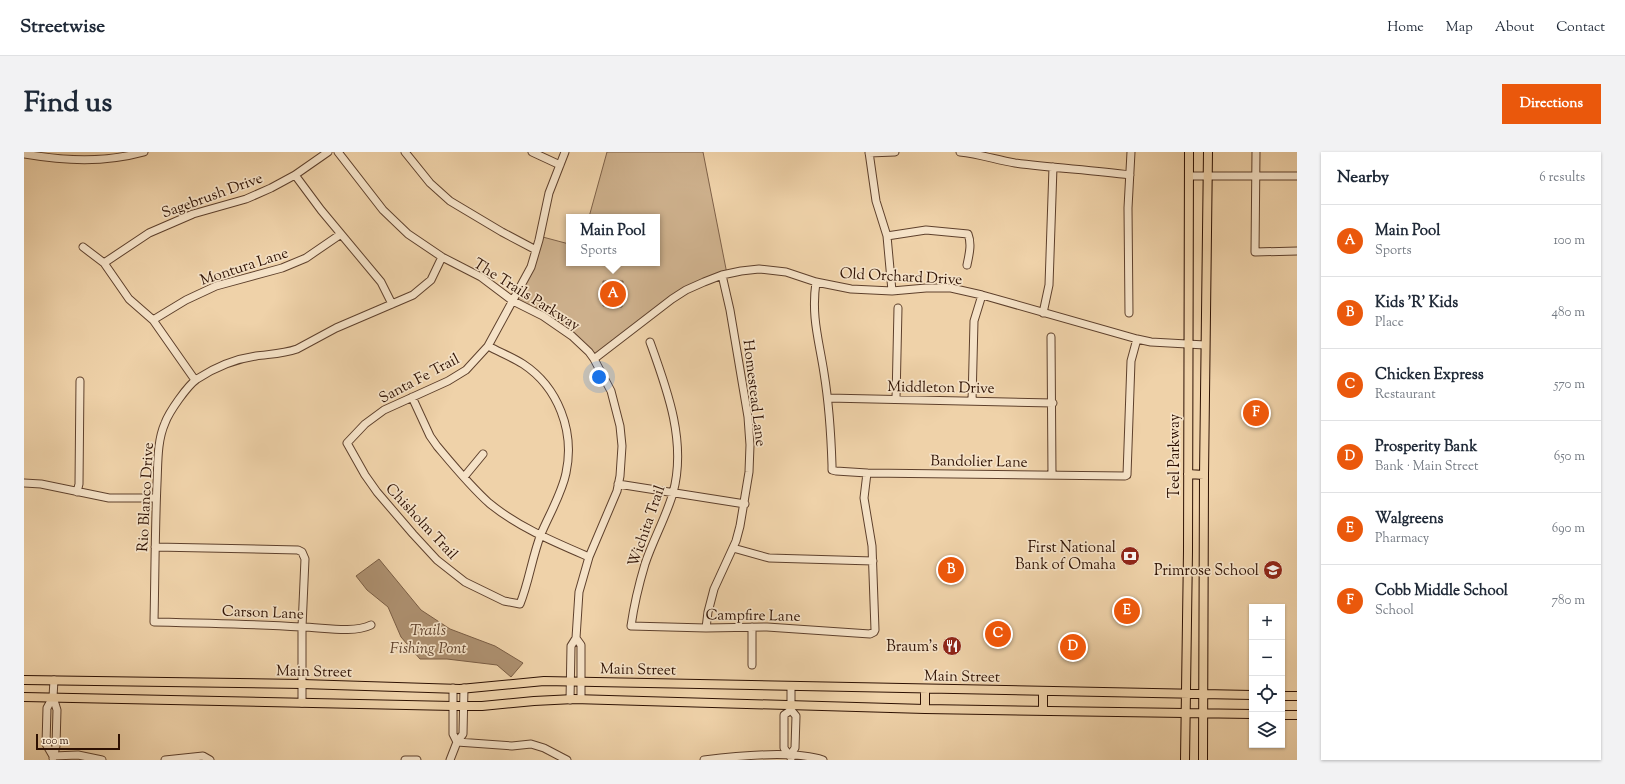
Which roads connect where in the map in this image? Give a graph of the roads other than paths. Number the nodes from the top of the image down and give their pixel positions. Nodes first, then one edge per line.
1 (144, 152) edge
2 (328, 152) edge
3 (338, 152) edge
4 (405, 152) edge
5 (532, 152) edge
6 (565, 152) edge
7 (895, 152) edge
8 (960, 152) edge
9 (1131, 152) edge
10 (1189, 152) edge
11 (1208, 152) edge
12 (1256, 152) edge
13 (869, 153) edge
14 (24, 154) edge
15 (44, 155) edge
16 (560, 165) junction
17 (1054, 167) junction
18 (295, 175) junction
19 (1130, 175) junction
20 (1188, 176) junction
21 (1208, 176) junction
22 (1256, 176) junction
23 (1297, 176) edge
24 (341, 234) junction
25 (887, 236) junction
26 (83, 247) dead end
27 (536, 250) junction
28 (1297, 251) edge
29 (442, 257) junction
30 (104, 263) junction
31 (967, 265) dead end
32 (722, 275) junction
33 (816, 282) junction
34 (892, 291) junction
35 (982, 295) junction
36 (513, 301) junction
37 (392, 304) junction
38 (898, 308) dead end
39 (1043, 313) junction
40 (1129, 313) dead end
41 (153, 320) junction
42 (1051, 337) dead end
43 (1136, 339) junction
44 (650, 342) dead end
45 (1187, 344) junction
46 (1205, 345) junction
47 (488, 346) junction
48 (594, 359) junction
49 (196, 380) junction
50 (80, 382) dead end
51 (412, 397) junction
52 (828, 398) junction
53 (896, 399) junction
54 (972, 401) junction
55 (1053, 403) junction
56 (347, 443) joint
57 (484, 454) dead end
58 (867, 473) junction
59 (1188, 474) junction
60 (1052, 475) junction
61 (1204, 475) junction
62 (464, 477) junction
63 (24, 482) edge
64 (618, 484) junction
65 (77, 492) junction
66 (673, 492) junction
67 (156, 498) junction
68 (745, 504) junction
69 (540, 536) junction
70 (155, 547) junction
71 (733, 548) junction
72 (589, 557) junction
73 (872, 561) junction
74 (154, 622) joint
75 (371, 625) dead end
76 (631, 626) joint
77 (302, 627) junction
78 (706, 628) junction
79 (752, 628) junction
80 (576, 638) junction
81 (752, 666) dead end
82 (24, 680) edge
83 (54, 680) junction
84 (570, 682) junction
85 (581, 682) junction
86 (302, 684) junction
87 (791, 686) junction
88 (453, 688) junction
89 (464, 688) junction
90 (925, 690) junction
91 (1043, 691) junction
92 (1186, 694) junction
93 (1203, 694) junction
94 (1249, 695) edge
95 (1285, 696) edge
96 (1297, 696) edge
97 (24, 697) edge
98 (52, 698) junction
99 (581, 699) junction
100 (570, 700) junction
101 (302, 703) junction
102 (453, 706) junction
103 (464, 706) junction
104 (791, 707) junction
105 (925, 709) junction
106 (1043, 710) junction
107 (1185, 714) junction
108 (1203, 714) junction
109 (1249, 714) edge
110 (1285, 715) edge
111 (1297, 715) edge
112 (457, 742) junction
113 (53, 758) edge
114 (791, 758) edge
115 (210, 759) edge
116 (102, 760) edge
117 (165, 760) edge
118 (405, 760) edge
119 (417, 760) edge
120 (450, 760) edge
121 (567, 760) edge
122 (704, 760) edge
123 (823, 760) edge
124 (1185, 760) edge
125 (1203, 760) edge

1 - 15 street
2 - 18 street, Sagebrush Drive
3 - 29 street, The Trails Parkway
4 - 27 street
5 - 16 street
6 - 16 street, Santa Fe Trail
7 - 13 street
8 - 17 street
9 - 19 street
10 - 20 main road, Teel Parkway
11 - 21 main road, Teel Parkway
12 - 22 street
13 - 25 street
14 - 15 street
16 - 27 street, Santa Fe Trail
17 - 19 street
17 - 39 street
18 - 24 street
18 - 30 street, Sagebrush Drive
19 - 40 street
20 - 21 street
20 - 45 main road, Teel Parkway
21 - 22 street
21 - 46 main road, Teel Parkway
22 - 23 street
22 - 28 street
24 - 37 street
24 - 41 street, Montura Lane
25 - 31 street
25 - 34 street
26 - 30 street
27 - 36 street, Santa Fe Trail
29 - 36 street, The Trails Parkway
29 - 37 street, Rio Blanco Drive
30 - 41 street
32 - 33 street, Old Orchard Drive
32 - 48 street, Old Orchard Drive
32 - 68 street, Homestead Lane
33 - 34 street, Old Orchard Drive
33 - 52 street
34 - 35 street, Old Orchard Drive
35 - 39 street, Old Orchard Drive
35 - 54 street
36 - 47 street, Santa Fe Trail
36 - 48 street, The Trails Parkway
37 - 49 street, Rio Blanco Drive
38 - 53 street
39 - 43 street, Old Orchard Drive
41 - 49 street
42 - 55 street
43 - 45 street, Old Orchard Drive
43 - 60 street, Bandolier Lane
44 - 66 street, Wichita Trail
45 - 46 street, Old Orchard Drive
45 - 59 main road, Teel Parkway
46 - 61 main road, Teel Parkway
47 - 51 street, Santa Fe Trail
47 - 69 street
48 - 64 street, The Trails Parkway
49 - 67 street, Rio Blanco Drive
50 - 65 street
51 - 56 street, Santa Fe Trail
51 - 62 street
52 - 53 street, Middleton Drive
52 - 58 street, Bandolier Lane
53 - 54 street, Middleton Drive
54 - 55 street, Middleton Drive
55 - 60 street
56 - 69 street, Chisholm Trail
57 - 62 street
58 - 60 street, Bandolier Lane
58 - 73 street
59 - 61 main road
59 - 92 main road, Teel Parkway
61 - 93 main road, Teel Parkway
62 - 69 street
63 - 65 street
64 - 66 street
64 - 72 street, The Trails Parkway
65 - 67 street
66 - 68 street
66 - 76 street, Wichita Trail
67 - 70 street, Rio Blanco Drive
68 - 71 street, Homestead Lane
69 - 72 street
70 - 74 street, Rio Blanco Drive
70 - 77 street
71 - 73 street
71 - 78 street, Homestead Lane
72 - 80 street, The Trails Parkway
73 - 79 street, Campfire Lane
74 - 77 street, Carson Lane
75 - 77 street, Carson Lane
76 - 78 street, Campfire Lane
77 - 86 street
78 - 79 street, Campfire Lane
79 - 81 street
80 - 84 street, The Trails Parkway
80 - 85 street, The Trails Parkway
82 - 83 main road, Main Street
83 - 86 main road, Main Street
83 - 98 street
84 - 85 main road, Main Street
84 - 89 main road, Main Street
84 - 100 street, The Trails Parkway
85 - 87 main road, Main Street
85 - 99 street, The Trails Parkway
86 - 88 main road, Main Street
86 - 101 street
87 - 90 main road, Main Street
87 - 104 street
88 - 89 main road, Main Street
88 - 102 street
89 - 103 street
90 - 91 main road, Main Street
90 - 105 main road
91 - 92 main road, Main Street
91 - 106 main road
92 - 93 main road, Main Street
92 - 107 main road, Teel Parkway
93 - 94 main road, Main Street
93 - 108 main road, Teel Parkway
95 - 96 main road
97 - 98 main road, Main Street
98 - 101 main road, Main Street
98 - 113 street
98 - 113 street
99 - 100 main road, Main Street
99 - 104 main road, Main Street
100 - 103 main road, Main Street
101 - 102 main road, Main Street
102 - 103 main road, Main Street
102 - 112 street
103 - 112 street
104 - 105 main road, Main Street
104 - 114 street
104 - 114 street
105 - 106 main road, Main Street
106 - 107 main road, Main Street
107 - 108 main road, Main Street
107 - 124 main road, Teel Parkway
108 - 109 main road, Main Street
108 - 125 main road, Teel Parkway
110 - 111 main road
112 - 120 street
112 - 121 street
113 - 116 street
114 - 122 street
114 - 123 street
115 - 117 street
118 - 119 street

